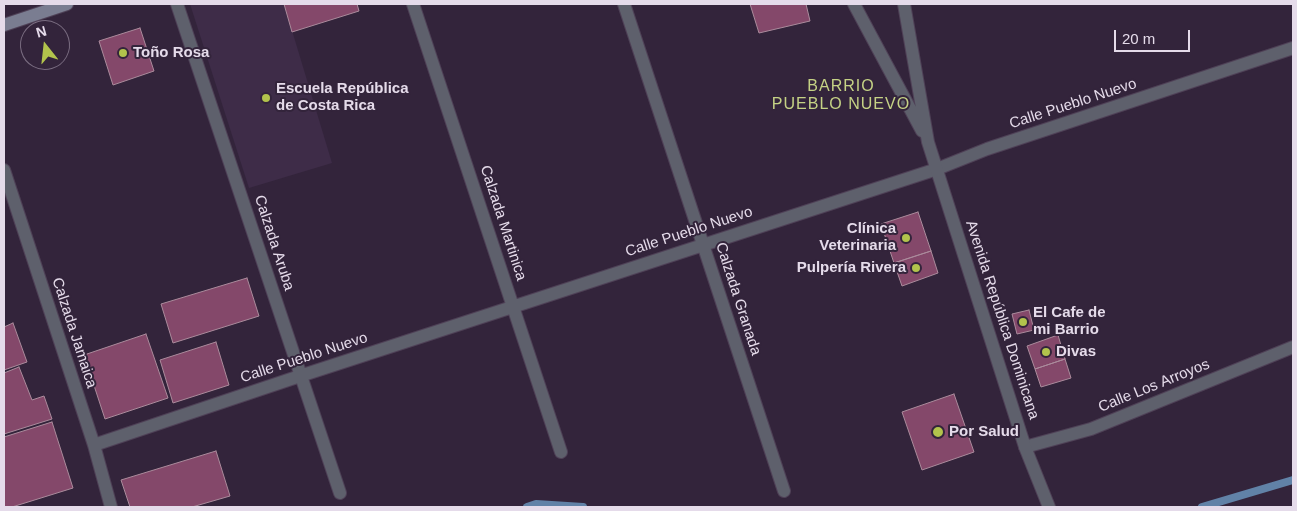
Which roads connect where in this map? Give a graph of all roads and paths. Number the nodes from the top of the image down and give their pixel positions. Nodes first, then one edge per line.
1 (67, 4) edge
2 (177, 4) edge
3 (413, 4) edge
4 (624, 4) edge
5 (854, 4) edge
6 (904, 4) edge
7 (4, 25) edge
8 (1293, 48) edge
9 (928, 142) junction
10 (936, 169) junction
11 (4, 170) edge
12 (703, 245) junction
13 (513, 307) junction
14 (1293, 347) edge
15 (300, 376) junction
16 (94, 445) junction
17 (1025, 447) junction
18 (561, 452) dead end
19 (784, 491) dead end
20 (340, 493) dead end
21 (111, 507) edge
22 (1049, 507) edge

1 - 7 main road
2 - 15 street, Calzada Aruba
3 - 13 street, Calzada Martinica
4 - 12 street, Calzada Granada
5 - 9 street, Avenida República Dominicana
6 - 9 street, Avenida República Dominicana
8 - 10 street, Calle Pueblo Nuevo
9 - 10 street, Avenida República Dominicana
10 - 12 street, Calle Pueblo Nuevo
10 - 17 street, Avenida República Dominicana
11 - 16 street, Calzada Jamaica
12 - 13 street, Calle Pueblo Nuevo
12 - 19 street, Calzada Granada
13 - 15 street, Calle Pueblo Nuevo
13 - 18 street, Calzada Martinica
14 - 17 street, Calle Los Arroyos
15 - 16 street, Calle Pueblo Nuevo
15 - 20 street, Calzada Aruba
16 - 21 street, Calzada Jamaica
17 - 22 street, Avenida República Dominicana

